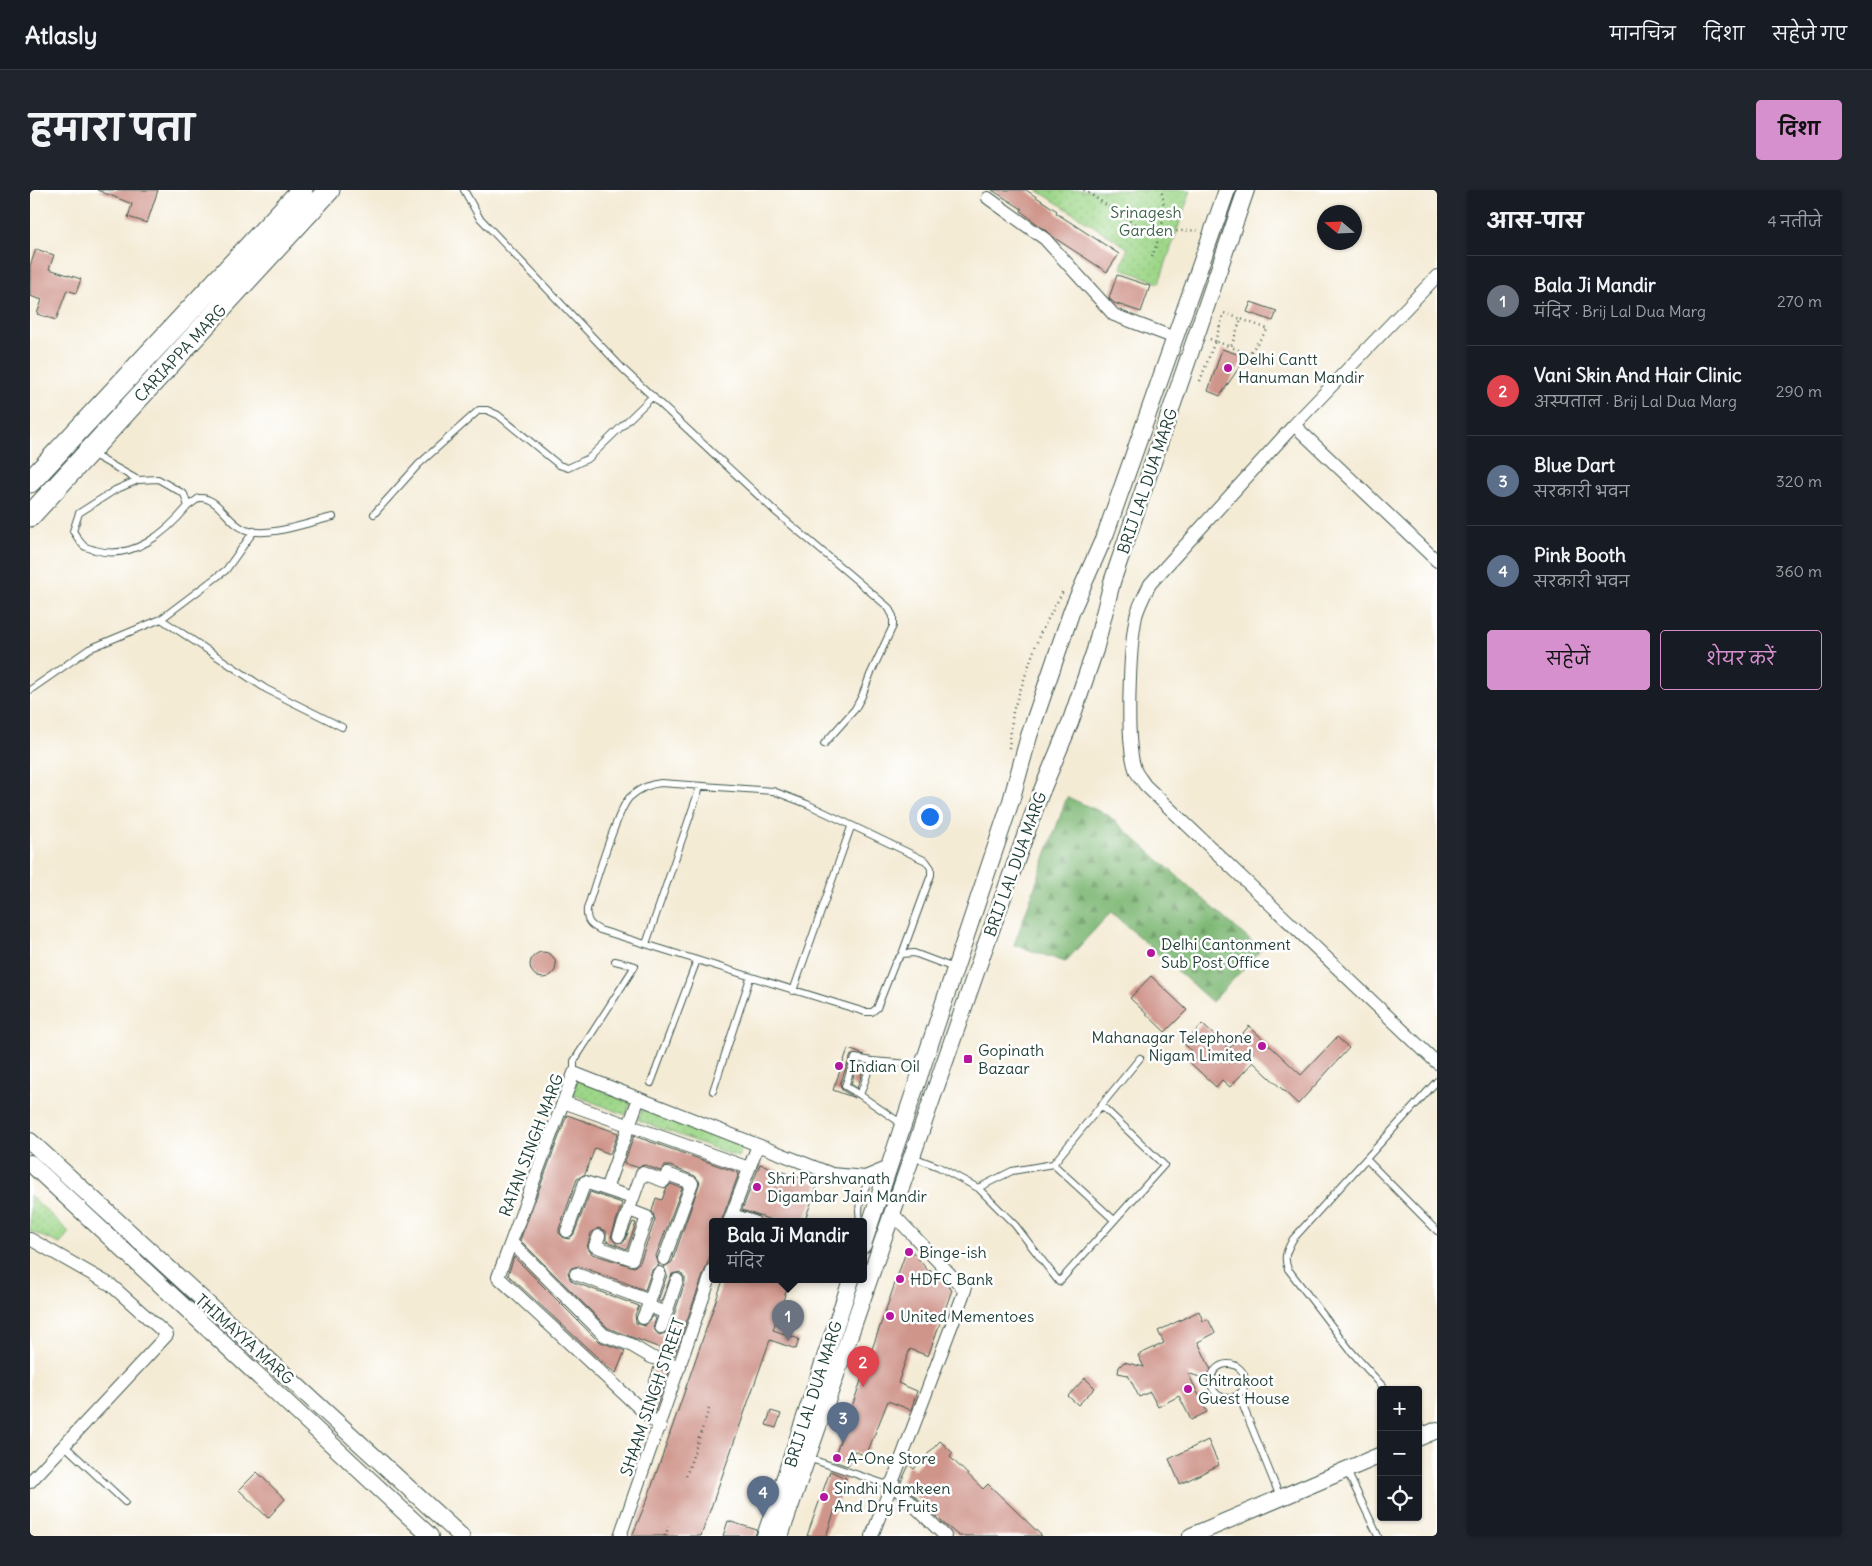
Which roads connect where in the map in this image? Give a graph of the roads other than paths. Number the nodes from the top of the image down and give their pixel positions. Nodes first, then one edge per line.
1 (302, 190) edge
2 (329, 190) edge
3 (464, 190) edge
4 (1227, 190) edge
5 (1246, 190) edge
6 (988, 198) dead end
7 (1437, 276) edge
8 (1175, 338) junction
9 (653, 396) junction
10 (1294, 425) junction
11 (88, 453) junction
12 (138, 480) junction
13 (30, 482) edge
14 (188, 506) junction
15 (374, 514) dead end
16 (30, 516) edge
17 (334, 517) dead end
18 (254, 531) junction
19 (1437, 561) edge
20 (161, 619) junction
21 (30, 690) edge
22 (342, 726) dead end
23 (824, 744) dead end
24 (700, 787) junction
25 (851, 827) junction
26 (646, 944) junction
27 (902, 954) junction
28 (697, 960) junction
29 (615, 961) dead end
30 (955, 968) junction
31 (750, 978) junction
32 (793, 991) junction
33 (1140, 1058) dead end
34 (872, 1061) junction
35 (1437, 1063) edge
36 (923, 1065) junction
37 (574, 1073) junction
38 (1437, 1081) edge
39 (651, 1083) dead end
40 (713, 1091) dead end
41 (860, 1095) junction
42 (639, 1098) junction
43 (563, 1102) junction
44 (1101, 1105) junction
45 (903, 1125) junction
46 (628, 1126) junction
47 (30, 1141) edge
48 (758, 1145) junction
49 (912, 1156) junction
50 (1367, 1160) junction
51 (30, 1163) edge
52 (1053, 1164) junction
53 (889, 1167) junction
54 (749, 1168) junction
55 (871, 1176) junction
56 (978, 1188) junction
57 (606, 1189) junction
58 (633, 1198) junction
59 (629, 1210) junction
60 (892, 1213) junction
61 (730, 1218) edge
62 (859, 1218) edge
63 (1114, 1220) junction
64 (867, 1223) edge
65 (568, 1231) dead end
66 (1437, 1231) edge
67 (599, 1236) dead end
68 (620, 1236) dead end
69 (30, 1238) edge
70 (511, 1242) junction
71 (664, 1259) dead end
72 (659, 1273) dead end
73 (576, 1274) dead end
74 (677, 1280) dead end
75 (709, 1281) edge
76 (850, 1283) edge
77 (196, 1295) junction
78 (185, 1307) junction
79 (647, 1309) junction
80 (666, 1313) junction
81 (661, 1326) dead end
82 (680, 1367) junction
83 (1382, 1386) edge
84 (1239, 1396) junction
85 (660, 1427) junction
86 (64, 1445) junction
87 (1377, 1457) edge
88 (807, 1458) junction
89 (1347, 1470) junction
90 (31, 1478) edge
91 (891, 1485) junction
92 (1281, 1498) junction
93 (125, 1502) dead end
94 (430, 1536) edge
95 (461, 1536) edge
96 (620, 1536) edge
97 (765, 1536) edge
98 (780, 1536) edge
99 (872, 1536) edge
100 (945, 1536) edge
101 (1191, 1536) edge
102 (1378, 1536) edge

1 - 13 main road, CARIAPPA MARG
2 - 11 main road, CARIAPPA MARG
3 - 9 lane
4 - 8 street, BRIJ LAL DUA MARG
5 - 49 street, BRIJ LAL DUA MARG
6 - 8 street
7 - 10 street
8 - 30 street, BRIJ LAL DUA MARG
9 - 15 lane
9 - 23 lane
10 - 19 street
10 - 35 street
11 - 12 lane
11 - 16 main road, CARIAPPA MARG
12 - 14 lane
12 - 14 lane
14 - 18 lane
17 - 18 lane
18 - 20 lane
20 - 21 lane
20 - 22 lane
24 - 25 lane
24 - 26 lane
24 - 26 lane
25 - 27 lane
25 - 32 lane
26 - 28 lane
27 - 30 lane
27 - 32 lane
28 - 31 lane
28 - 39 lane
29 - 37 lane
30 - 36 street, BRIJ LAL DUA MARG
31 - 32 lane
31 - 40 lane
33 - 44 lane
34 - 36 lane
34 - 41 lane
34 - 41 lane
36 - 45 street, BRIJ LAL DUA MARG
37 - 42 street, RATAN SINGH MARG
37 - 43 street, RATAN SINGH MARG
38 - 50 lane
41 - 45 lane
42 - 46 street
42 - 48 street, RATAN SINGH MARG
43 - 46 street
43 - 70 street, RATAN SINGH MARG
44 - 52 lane
44 - 63 lane
45 - 53 street, BRIJ LAL DUA MARG
46 - 54 street
46 - 57 street
47 - 77 street, THIMAYYA MARG
48 - 54 street
48 - 55 street, RATAN SINGH MARG
49 - 56 lane
49 - 60 street, BRIJ LAL DUA MARG
50 - 66 lane
50 - 83 lane
51 - 78 street, THIMAYYA MARG
52 - 56 lane
52 - 63 lane
53 - 55 street
53 - 64 street, BRIJ LAL DUA MARG
54 - 61 street
55 - 62 lane
56 - 63 lane
57 - 58 street
57 - 65 street
58 - 59 street
58 - 71 street
59 - 67 street
59 - 68 street
60 - 88 street, BRIJ LAL DUA MARG
60 - 91 street
69 - 86 street
70 - 82 street
70 - 85 street, RATAN SINGH MARG
72 - 79 street
73 - 79 street
74 - 80 street
75 - 82 street, SHAAM SINGH STREET
76 - 97 street, BRIJ LAL DUA MARG
77 - 78 street
77 - 95 street, THIMAYYA MARG
78 - 94 street, THIMAYYA MARG
79 - 80 street
80 - 81 street
82 - 85 street, SHAAM SINGH STREET
84 - 84 lane
84 - 92 lane
85 - 96 street, SHAAM SINGH STREET
86 - 90 street
86 - 93 lane
87 - 89 street
88 - 91 lane
88 - 98 street, BRIJ LAL DUA MARG
89 - 92 street
89 - 102 lane
91 - 99 street
91 - 100 street
92 - 101 street

